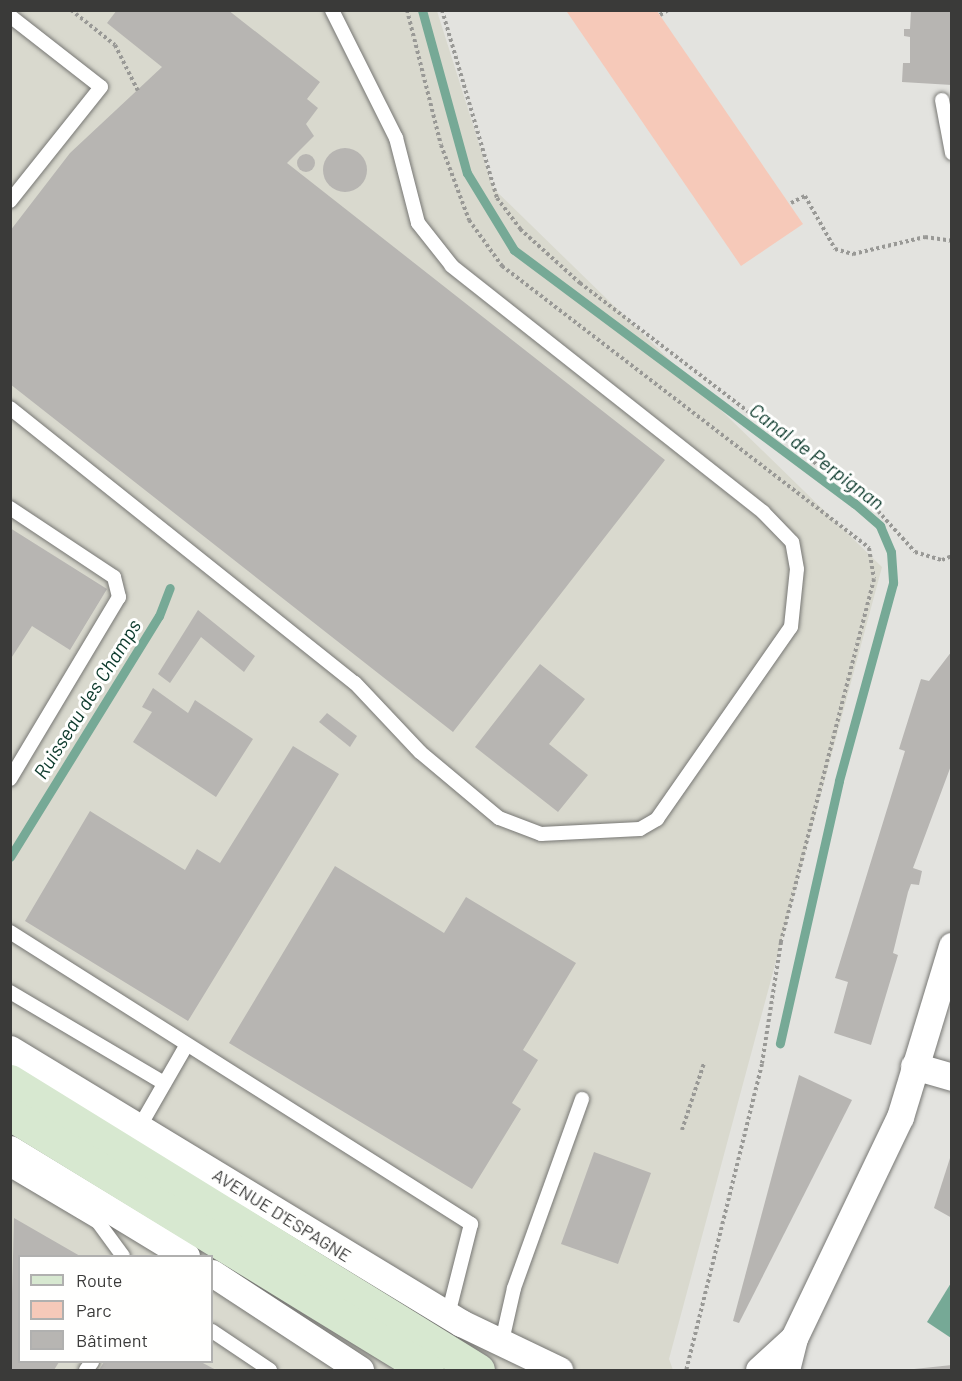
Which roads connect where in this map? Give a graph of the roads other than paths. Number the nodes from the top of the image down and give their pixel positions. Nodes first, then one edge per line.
1 (332, 10) edge
2 (10, 16) edge
3 (942, 100) dead end
4 (951, 153) edge
5 (10, 201) edge
6 (10, 408) edge
7 (10, 508) edge
8 (10, 779) edge
9 (10, 932) edge
10 (951, 946) edge
11 (10, 992) edge
12 (186, 1046) junction
13 (10, 1049) edge
14 (914, 1066) junction
15 (951, 1077) edge
16 (10, 1081) edge
17 (164, 1083) junction
18 (582, 1099) dead end
19 (10, 1114) edge
20 (140, 1126) junction
21 (10, 1149) edge
22 (10, 1170) edge
23 (102, 1214) junction
24 (122, 1255) edge
25 (182, 1255) edge
26 (213, 1274) edge
27 (448, 1316) junction
28 (213, 1332) edge
29 (794, 1338) junction
30 (502, 1341) junction
31 (270, 1371) edge
32 (360, 1371) edge
33 (427, 1371) edge
34 (478, 1371) edge
35 (559, 1371) edge
36 (759, 1371) edge
37 (786, 1371) edge

1 - 6 lane
2 - 5 lane
3 - 4 lane
7 - 8 lane
9 - 12 lane
10 - 14 street
11 - 17 lane
12 - 17 lane
12 - 27 lane
13 - 20 street, AVENUE D'ESPAGNE
14 - 15 street
14 - 29 street
16 - 34 main road, AVENUE D'ESPAGNE
17 - 20 lane
18 - 30 lane
19 - 33 main road
20 - 27 street, AVENUE D'ESPAGNE
21 - 23 street
22 - 23 lane
23 - 24 lane
23 - 25 street
26 - 32 street
27 - 30 street, AVENUE D'ESPAGNE
28 - 31 lane
29 - 36 street
29 - 37 street
30 - 35 street, AVENUE D'ESPAGNE

